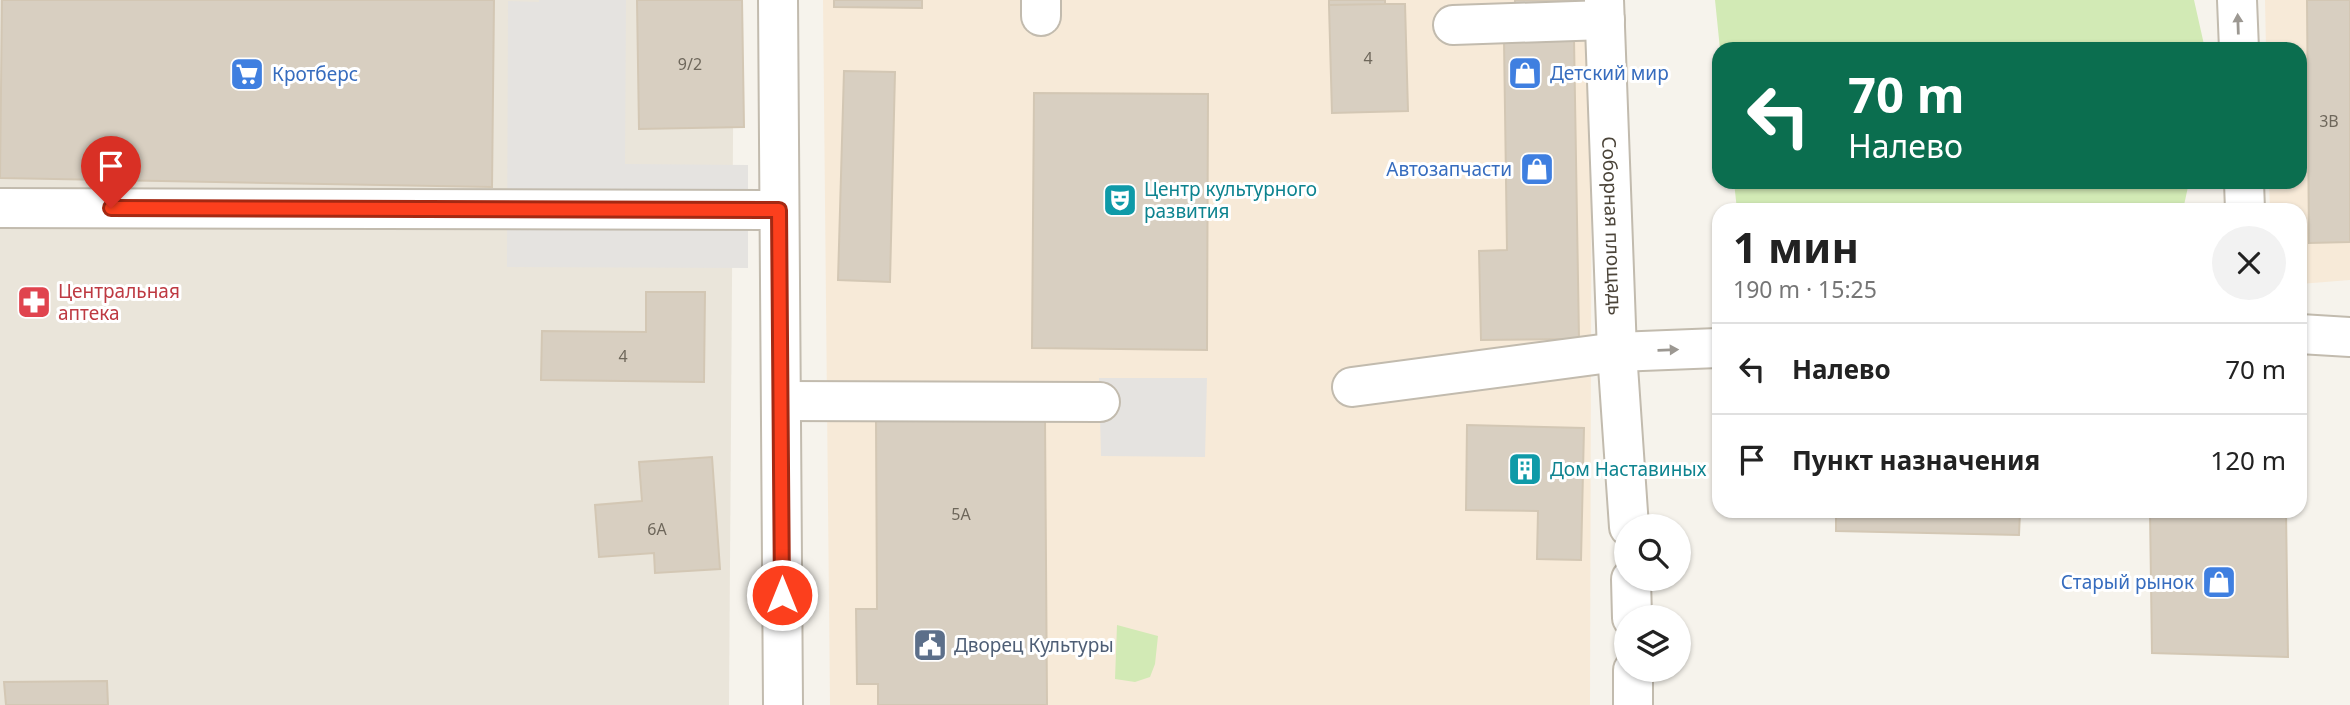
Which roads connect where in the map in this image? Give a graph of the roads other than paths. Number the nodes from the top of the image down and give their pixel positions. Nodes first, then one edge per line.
1 (778, 0) edge
2 (2236, 0) edge
3 (1605, 10) edge
4 (1453, 25) dead end
5 (2239, 42) edge
6 (0, 208) edge
7 (779, 210) junction
8 (2307, 334) edge
9 (2350, 337) edge
10 (1712, 348) edge
11 (1617, 352) junction
12 (1352, 387) dead end
13 (781, 401) junction
14 (1100, 402) dead end
15 (1628, 514) edge
16 (1633, 682) edge
17 (783, 705) edge
18 (1633, 705) edge

1 - 7 street
5 -> 2 street
3 - 4 street
3 - 11 street, Соборная площадь
6 - 7 street
7 - 13 street
8 - 9 street
11 -> 10 street
11 - 12 street
11 - 15 street, Соборная площадь
13 - 14 street
13 - 17 street
16 - 18 street

